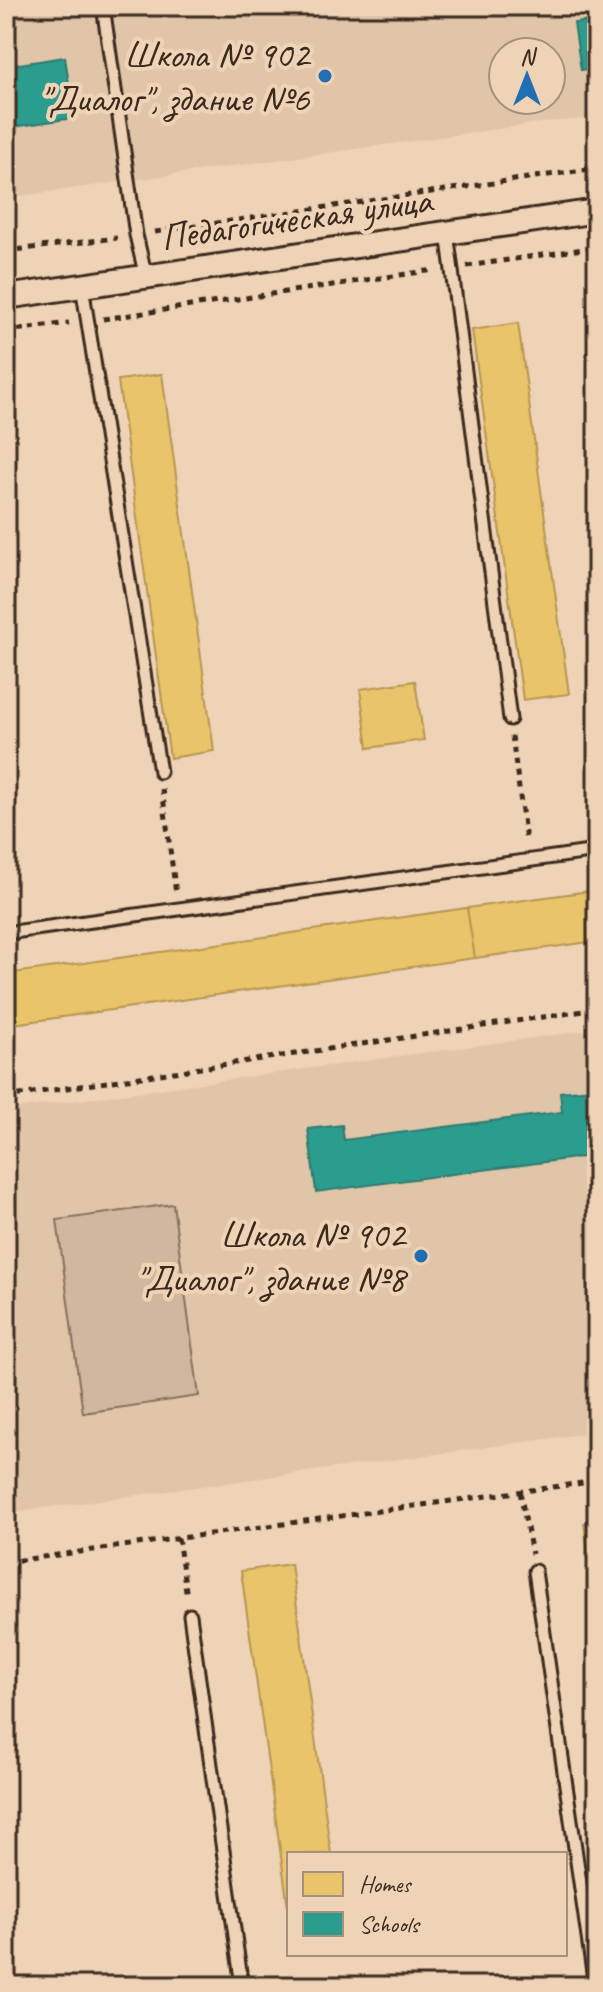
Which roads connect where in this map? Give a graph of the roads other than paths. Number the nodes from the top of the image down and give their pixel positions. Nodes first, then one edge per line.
1 (103, 6) edge
2 (597, 211) edge
3 (447, 232) junction
4 (146, 277) junction
5 (82, 286) junction
6 (6, 297) edge
7 (510, 719) road end
8 (160, 772) road end
9 (597, 851) edge
10 (6, 933) edge
11 (535, 1571) road end
12 (190, 1615) road end
13 (242, 1986) edge
14 (595, 1986) edge

1 - 4 lane
2 - 3 street, Педагогическая улица
3 - 4 street, Педагогическая улица
3 - 7 lane
4 - 5 street, Педагогическая улица
5 - 6 street, Педагогическая улица
5 - 8 lane
9 - 10 lane
11 - 14 lane
12 - 13 lane

